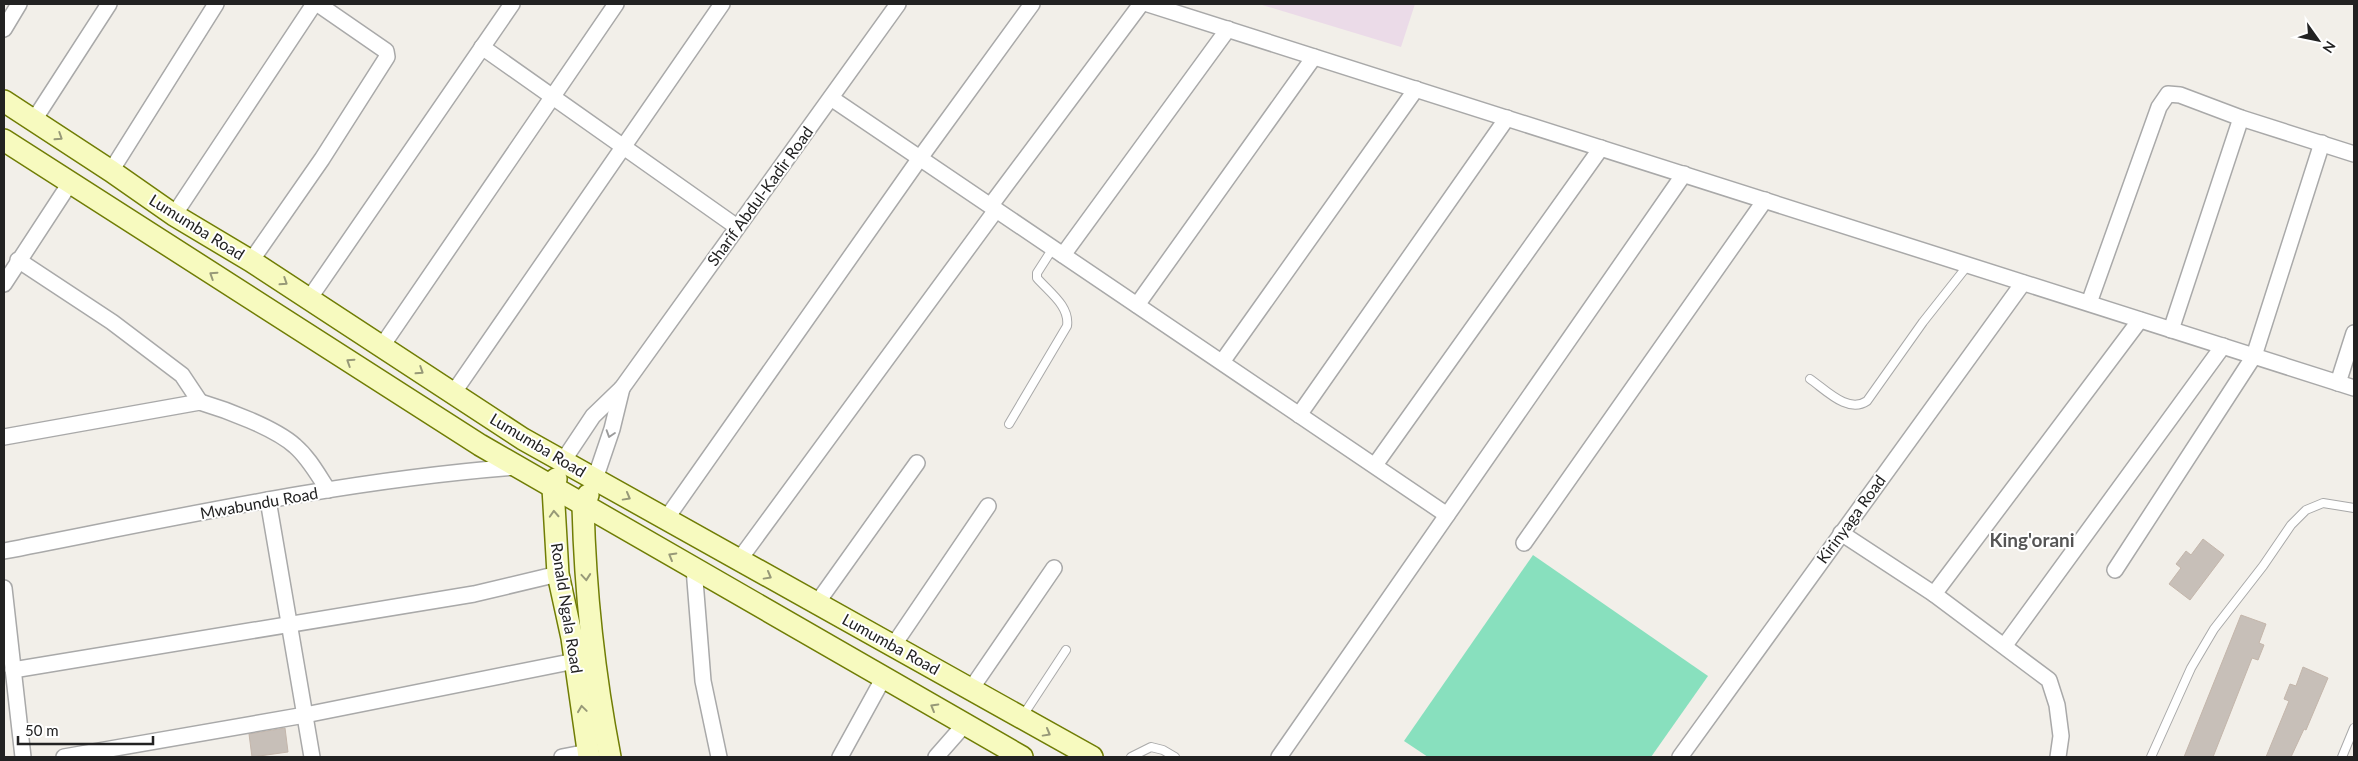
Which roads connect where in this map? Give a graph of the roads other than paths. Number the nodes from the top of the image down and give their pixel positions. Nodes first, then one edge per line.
1 (19, 4) edge
2 (109, 4) edge
3 (216, 4) edge
4 (314, 4) edge
5 (318, 4) edge
6 (512, 4) edge
7 (616, 4) edge
8 (722, 4) edge
9 (898, 4) edge
10 (1032, 4) edge
11 (1141, 4) edge
12 (1148, 4) edge
13 (4, 29) edge
14 (1228, 29) junction
15 (482, 47) junction
16 (1314, 57) junction
17 (1416, 89) junction
18 (551, 96) junction
19 (831, 98) junction
20 (4, 101) edge
21 (1507, 118) junction
22 (2241, 118) junction
23 (34, 120) junction
24 (4, 140) edge
25 (2322, 143) junction
26 (623, 146) junction
27 (1601, 148) junction
28 (2354, 154) edge
29 (920, 158) junction
30 (111, 171) junction
31 (1684, 174) junction
32 (70, 183) junction
33 (1765, 200) junction
34 (994, 208) junction
35 (174, 215) junction
36 (737, 227) junction
37 (1058, 251) junction
38 (18, 260) junction
39 (251, 261) junction
40 (1968, 265) junction
41 (2023, 283) junction
42 (4, 284) edge
43 (309, 299) junction
44 (2089, 303) junction
45 (1137, 304) junction
46 (2140, 320) junction
47 (2171, 330) junction
48 (2354, 333) edge
49 (382, 346) junction
50 (2222, 346) junction
51 (2254, 356) junction
52 (1222, 362) junction
53 (1810, 379) dead end
54 (2338, 383) junction
55 (622, 388) junction
56 (2354, 388) edge
57 (454, 392) junction
58 (200, 402) junction
59 (1299, 414) junction
60 (1009, 424) dead end
61 (4, 437) edge
62 (563, 461) junction
63 (917, 463) dead end
64 (1375, 465) junction
65 (517, 467) junction
66 (594, 478) junction
67 (553, 488) junction
68 (328, 490) junction
69 (268, 500) junction
70 (583, 505) junction
71 (988, 506) dead end
72 (2354, 508) edge
73 (1447, 515) junction
74 (666, 519) junction
75 (1841, 533) junction
76 (1524, 543) dead end
77 (4, 551) edge
78 (740, 560) junction
79 (694, 568) junction
80 (1054, 568) dead end
81 (2115, 570) dead end
82 (558, 574) junction
83 (4, 588) edge
84 (1934, 594) junction
85 (817, 603) junction
86 (289, 624) junction
87 (893, 646) junction
88 (2005, 646) junction
89 (1066, 650) dead end
90 (575, 662) junction
91 (13, 670) junction
92 (884, 677) junction
93 (9, 689) edge
94 (971, 689) junction
95 (305, 715) junction
96 (1021, 718) junction
97 (964, 724) junction
98 (2354, 728) edge
99 (588, 755) edge
100 (23, 757) edge
101 (64, 757) edge
102 (312, 757) edge
103 (562, 757) edge
104 (610, 757) edge
105 (719, 757) edge
106 (840, 757) edge
107 (936, 757) edge
108 (1022, 757) edge
109 (1092, 757) edge
110 (1131, 757) edge
111 (1175, 757) edge
112 (1279, 757) edge
113 (1680, 757) edge
114 (2058, 757) edge
115 (2151, 757) edge
116 (2342, 757) edge

1 - 13 street
2 - 23 street
3 - 30 street
4 - 35 street
5 - 39 street
6 - 15 street
7 - 18 street
8 - 26 street
9 - 19 street, Sharif Abdul-Kadir Road
10 - 29 street
11 - 34 street
12 - 14 street
14 - 16 street
14 - 37 street
15 - 18 street
15 - 43 street
16 - 17 street
16 - 45 street
17 - 21 street
17 - 52 street
18 - 26 street
18 - 49 street
19 - 29 street
19 - 36 street, Sharif Abdul-Kadir Road
20 - 23 main road, Lumumba Road
21 - 27 street
21 - 59 street
22 - 25 street
22 - 44 street
22 - 47 street
23 -> 30 main road, Lumumba Road
24 - 32 main road, Lumumba Road
25 - 28 street
25 - 51 street
26 - 36 street
26 - 57 street
27 - 31 street
27 - 64 street
29 - 34 street
29 - 74 street
30 - 35 main road, Lumumba Road
31 - 33 street
31 - 73 street
32 - 38 street
65 -> 32 main road, Lumumba Road
33 - 40 street
33 - 76 street
34 - 37 street
34 - 78 street
35 - 39 main road, Lumumba Road
36 - 55 street, Sharif Abdul-Kadir Road
37 - 45 street
37 - 60 lane
38 - 42 street
38 - 58 street
39 -> 43 main road, Lumumba Road
40 - 41 street
40 - 53 lane
41 - 44 street
41 - 75 street, Kirinyaga Road
43 - 49 main road, Lumumba Road
44 - 46 street
45 - 52 street
46 - 47 street
46 - 84 street
47 - 50 street
48 - 54 street
49 -> 57 main road, Lumumba Road
50 - 51 street
50 - 88 street
51 - 54 street
51 - 81 street
52 - 59 street
54 - 56 street
55 - 62 street, Sharif Abdul-Kadir Road
55 -> 66 street, Sharif Abdul-Kadir Road
57 - 62 main road, Lumumba Road
58 - 61 street
58 - 68 street
59 - 64 street
62 - 66 main road, Lumumba Road
62 - 67 main road, Ronald Ngala Road
63 - 85 street
64 - 73 street
65 - 67 main road, Lumumba Road
65 - 68 street, Mwabundu Road
66 - 70 main road, Ronald Ngala Road
66 -> 74 main road, Lumumba Road
67 - 70 main road, Lumumba Road
82 -> 67 main road, Ronald Ngala Road
68 - 69 street, Mwabundu Road
69 - 77 street, Mwabundu Road
69 - 86 street
79 -> 70 main road, Lumumba Road
70 -> 104 main road, Ronald Ngala Road
71 - 87 street
72 - 115 lane
73 - 112 street
74 - 78 main road, Lumumba Road
75 - 84 street
75 - 113 street, Kirinyaga Road
78 -> 85 main road, Lumumba Road
79 - 92 main road, Lumumba Road
79 - 105 street
80 - 94 street
82 - 86 street
82 - 90 main road, Ronald Ngala Road
83 - 91 street
84 - 88 street
85 - 87 main road, Lumumba Road
86 - 91 street
86 - 95 street
87 - 94 main road, Lumumba Road
88 - 114 street
89 - 96 lane
90 - 95 street
99 -> 90 main road, Ronald Ngala Road
91 - 93 street
97 -> 92 main road, Lumumba Road
92 - 106 street
93 - 100 street
94 - 96 main road, Lumumba Road
95 - 101 street
95 - 102 street
96 -> 109 main road, Lumumba Road
97 - 107 street
97 - 108 main road, Lumumba Road
98 - 116 lane
99 - 103 street
110 - 111 lane

